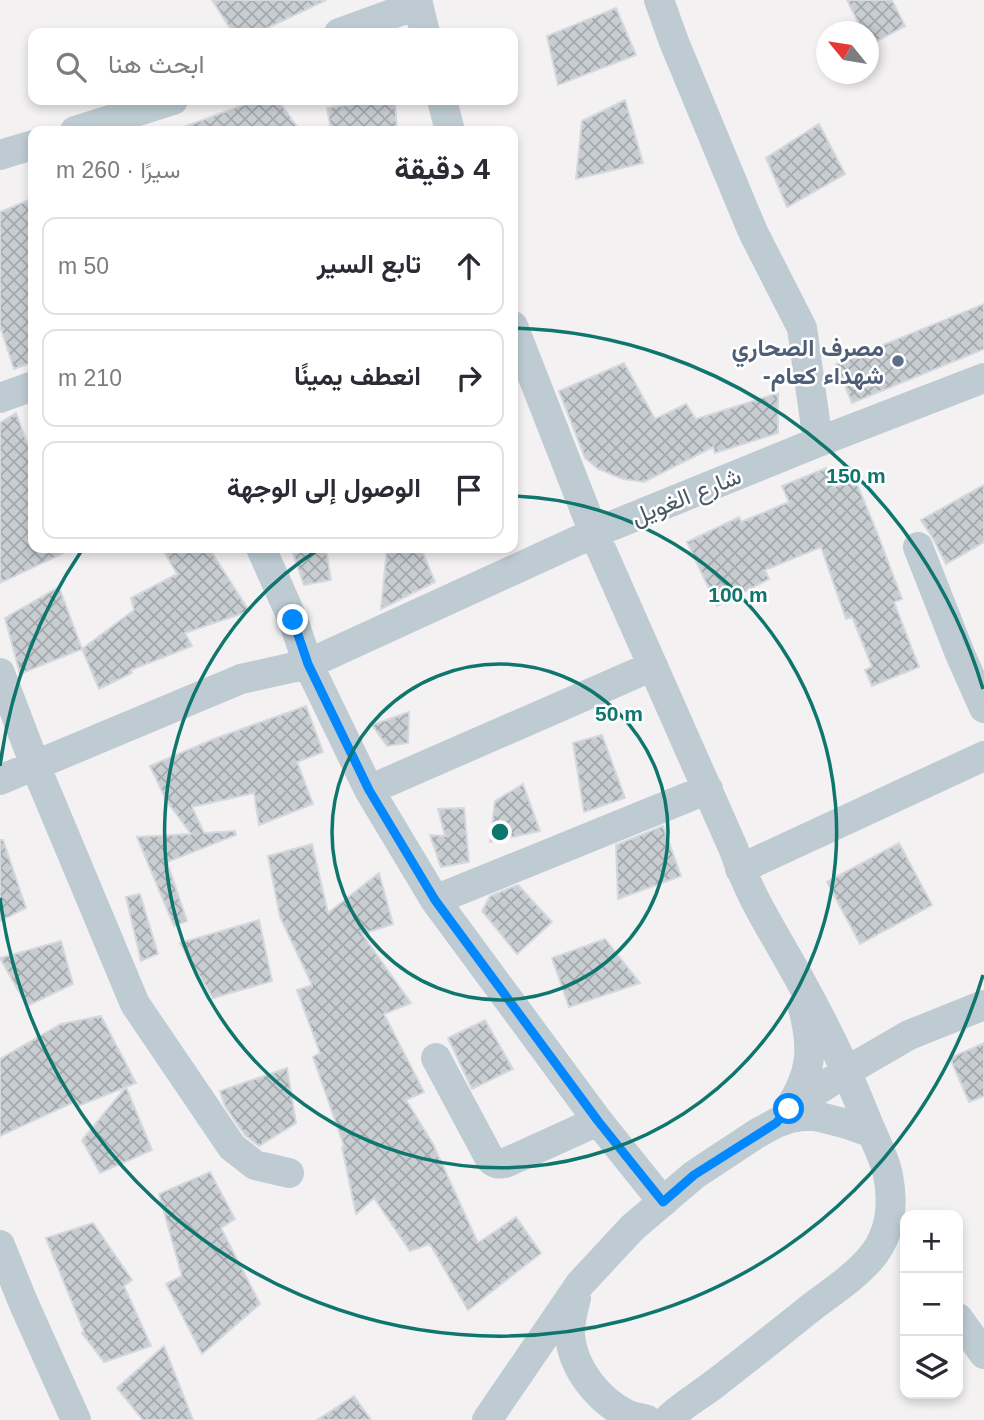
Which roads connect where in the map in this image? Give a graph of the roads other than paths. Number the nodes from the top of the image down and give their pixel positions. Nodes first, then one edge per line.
1 (659, 0) edge
2 (419, 13) edge
3 (360, 28) edge
4 (157, 105) edge
5 (443, 105) edge
6 (91, 126) edge
7 (449, 126) edge
8 (28, 147) edge
9 (0, 155) edge
10 (518, 339) edge
11 (984, 378) edge
12 (28, 388) edge
13 (0, 398) edge
14 (818, 442) junction
15 (594, 533) junction
16 (918, 547) dead end
17 (263, 553) edge
18 (308, 664) junction
19 (653, 666) junction
20 (0, 673) edge
21 (984, 708) edge
22 (984, 756) edge
23 (35, 765) junction
24 (0, 780) edge
25 (708, 789) junction
26 (369, 790) junction
27 (740, 869) junction
28 (435, 900) junction
29 (800, 979) junction
30 (984, 1005) edge
31 (436, 1058) dead end
32 (847, 1071) junction
33 (782, 1116) junction
34 (598, 1121) junction
35 (872, 1133) junction
36 (289, 1173) dead end
37 (663, 1202) junction
38 (897, 1236) edge
39 (0, 1245) edge
40 (580, 1284) junction
41 (963, 1325) edge
42 (984, 1354) edge
43 (76, 1420) edge
44 (487, 1420) edge
45 (647, 1420) edge
46 (667, 1420) edge

1 - 14 street
2 - 3 street
4 - 6 street
5 - 7 street
8 - 9 street
10 - 15 street
11 - 14 street, شارع الغويل
12 - 13 street
14 - 15 street, شارع الغويل
15 - 18 street, شارع الغويل
15 - 19 street
16 - 21 street
17 - 18 street
18 - 23 street, شارع الغويل
18 - 26 street
19 - 25 street
19 - 26 street
20 - 23 street
22 - 27 street
23 - 24 street, شارع الغويل
23 - 36 street
25 - 27 street
25 - 28 street
26 - 28 street
27 - 29 street
28 - 34 street
29 - 32 street
29 - 33 street
30 - 32 street
31 - 34 street
32 - 33 street
32 - 35 street
33 - 35 street
33 - 37 street
34 - 37 street
35 - 38 street
37 - 40 street
38 - 46 street
39 - 43 street
40 - 44 street
40 - 45 street
41 - 42 street

